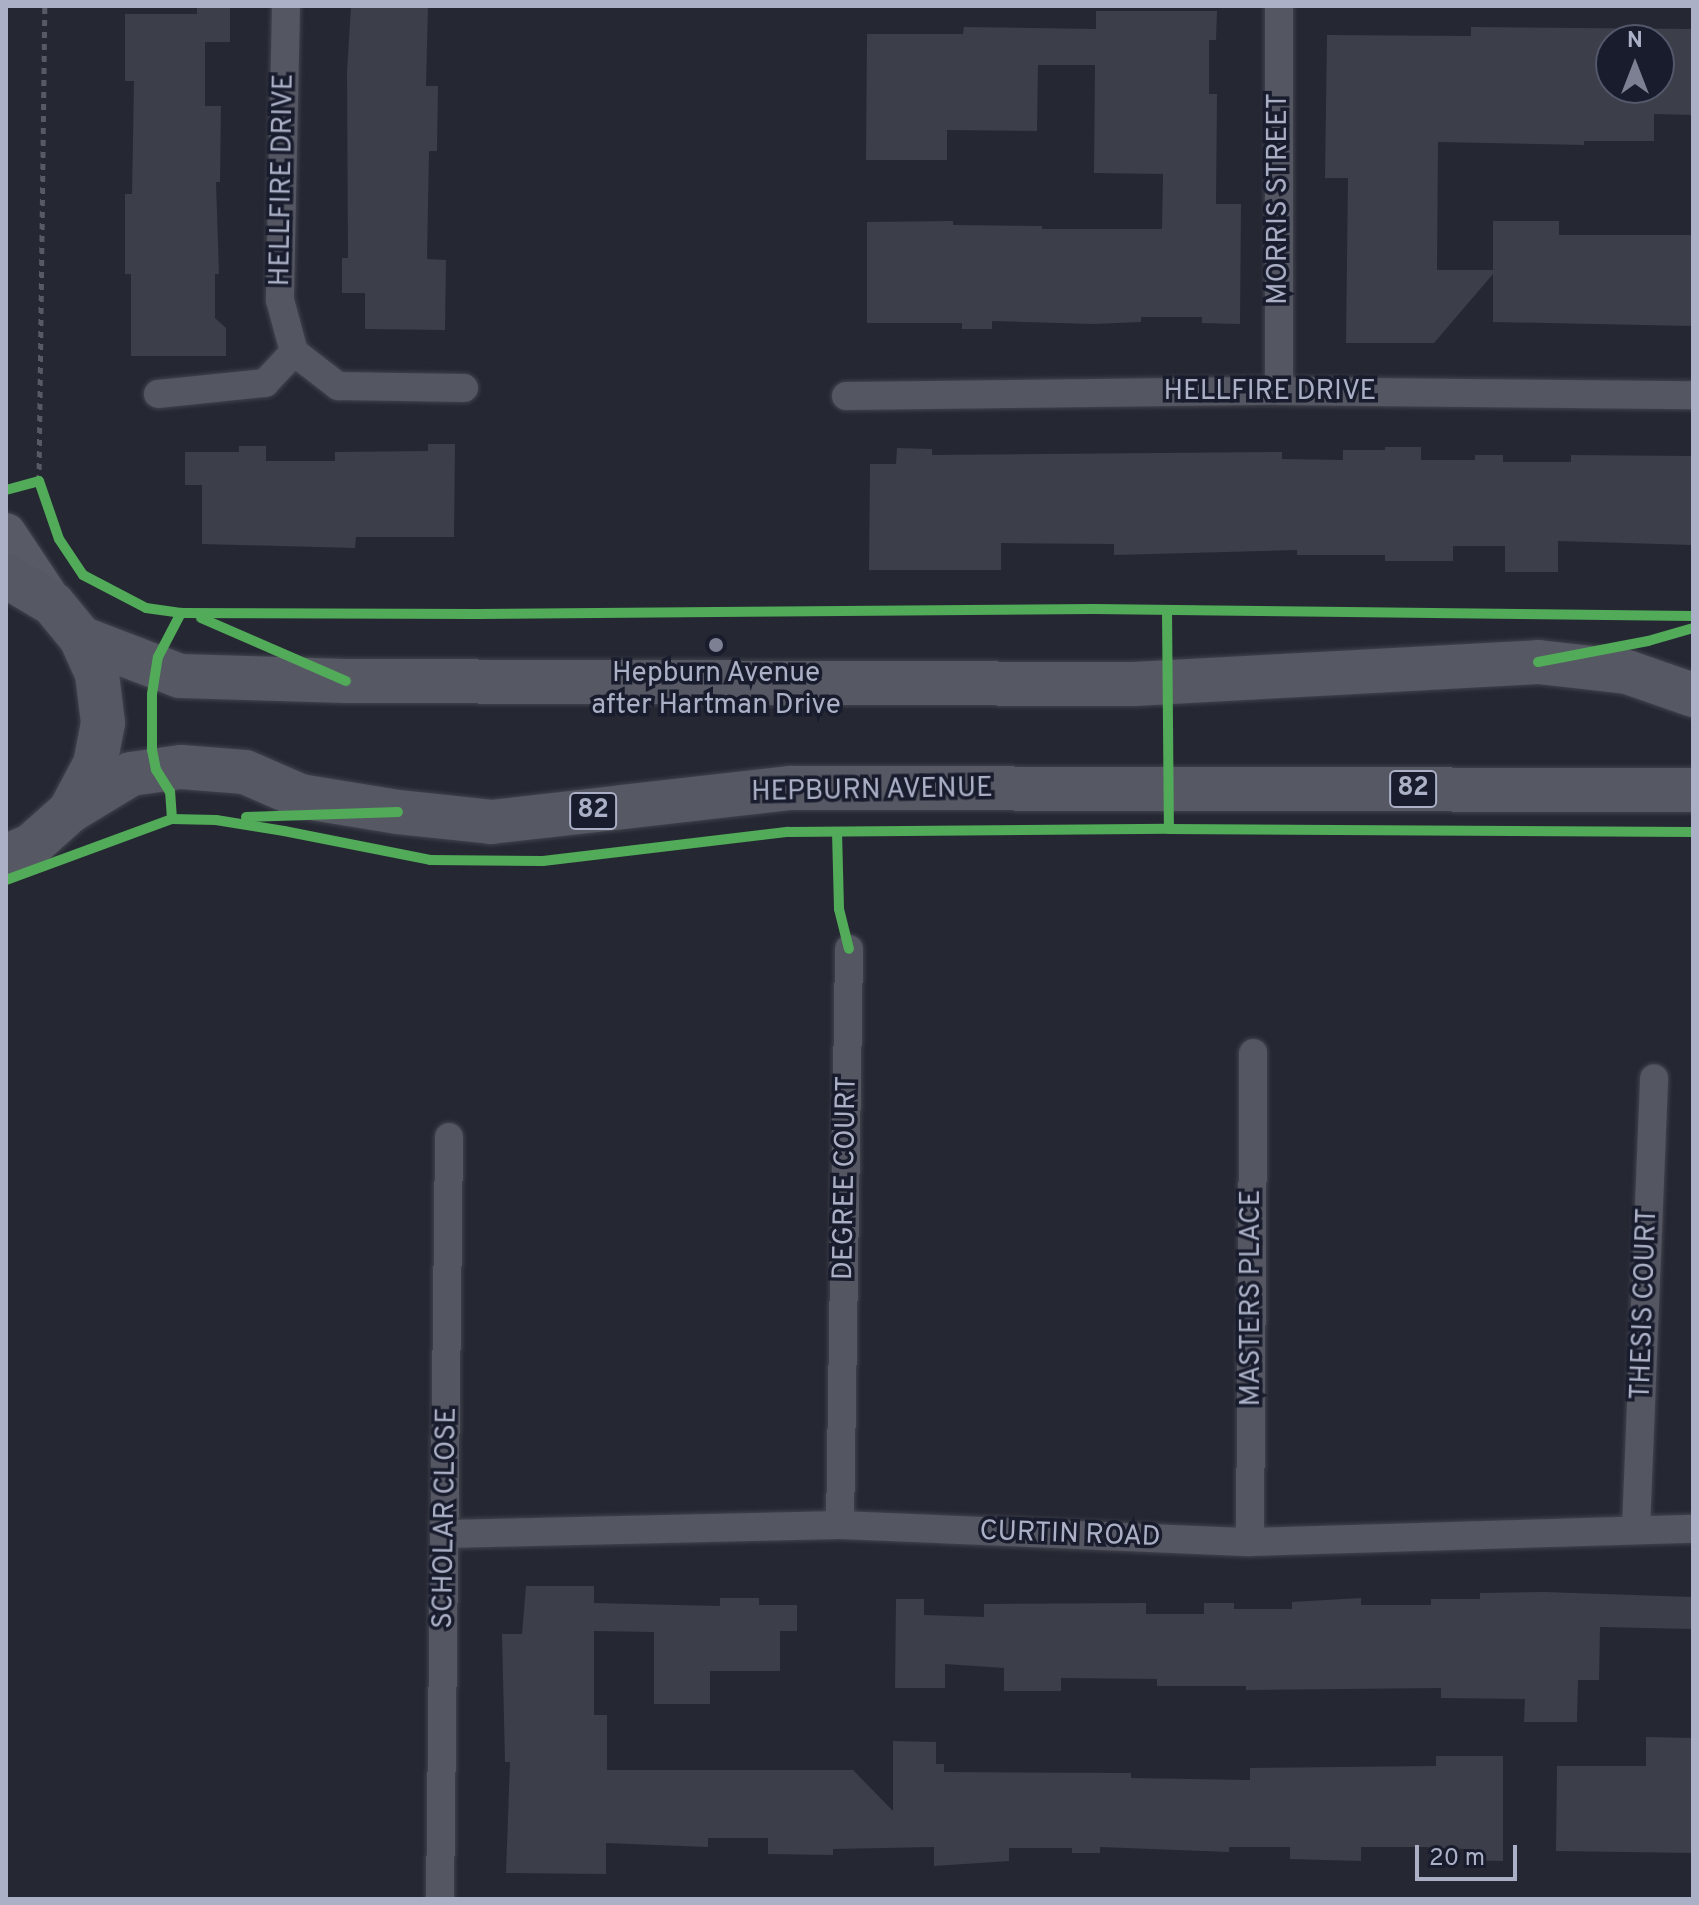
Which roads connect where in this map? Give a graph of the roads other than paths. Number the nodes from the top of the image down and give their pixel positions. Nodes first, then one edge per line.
1 (286, 6) edge
2 (1279, 6) edge
3 (294, 352) junction
4 (464, 388) dead end
5 (1279, 391) junction
6 (158, 394) dead end
7 (1693, 395) edge
8 (846, 396) dead end
9 (6, 533) edge
10 (6, 576) edge
11 (53, 604) junction
12 (81, 638) junction
13 (1693, 695) edge
14 (1693, 790) edge
15 (70, 811) junction
16 (6, 856) edge
17 (849, 949) dead end
18 (1253, 1053) dead end
19 (1654, 1078) dead end
20 (449, 1137) dead end
21 (840, 1525) junction
22 (1636, 1529) junction
23 (1693, 1529) edge
24 (446, 1534) junction
25 (1250, 1542) junction
26 (440, 1899) edge

1 - 3 street, HELLFIRE DRIVE
2 - 5 street, MORRIS STREET
3 - 4 street
3 - 6 street
5 - 7 street, HELLFIRE DRIVE
5 - 8 street, HELLFIRE DRIVE
9 - 11 main road
10 - 11 main road, 82
11 - 12 main road, 82
12 - 13 main road, 82
12 - 15 main road, 82
14 - 15 main road, HEPBURN AVENUE / 82
15 - 16 main road, 82
17 - 21 street, DEGREE COURT
18 - 25 street, MASTERS PLACE
19 - 22 street, THESIS COURT
20 - 24 street, SCHOLAR CLOSE
21 - 24 street, CURTIN ROAD
21 - 25 street, CURTIN ROAD
22 - 23 street, CURTIN ROAD
22 - 25 street, CURTIN ROAD
24 - 26 street, SCHOLAR CLOSE

